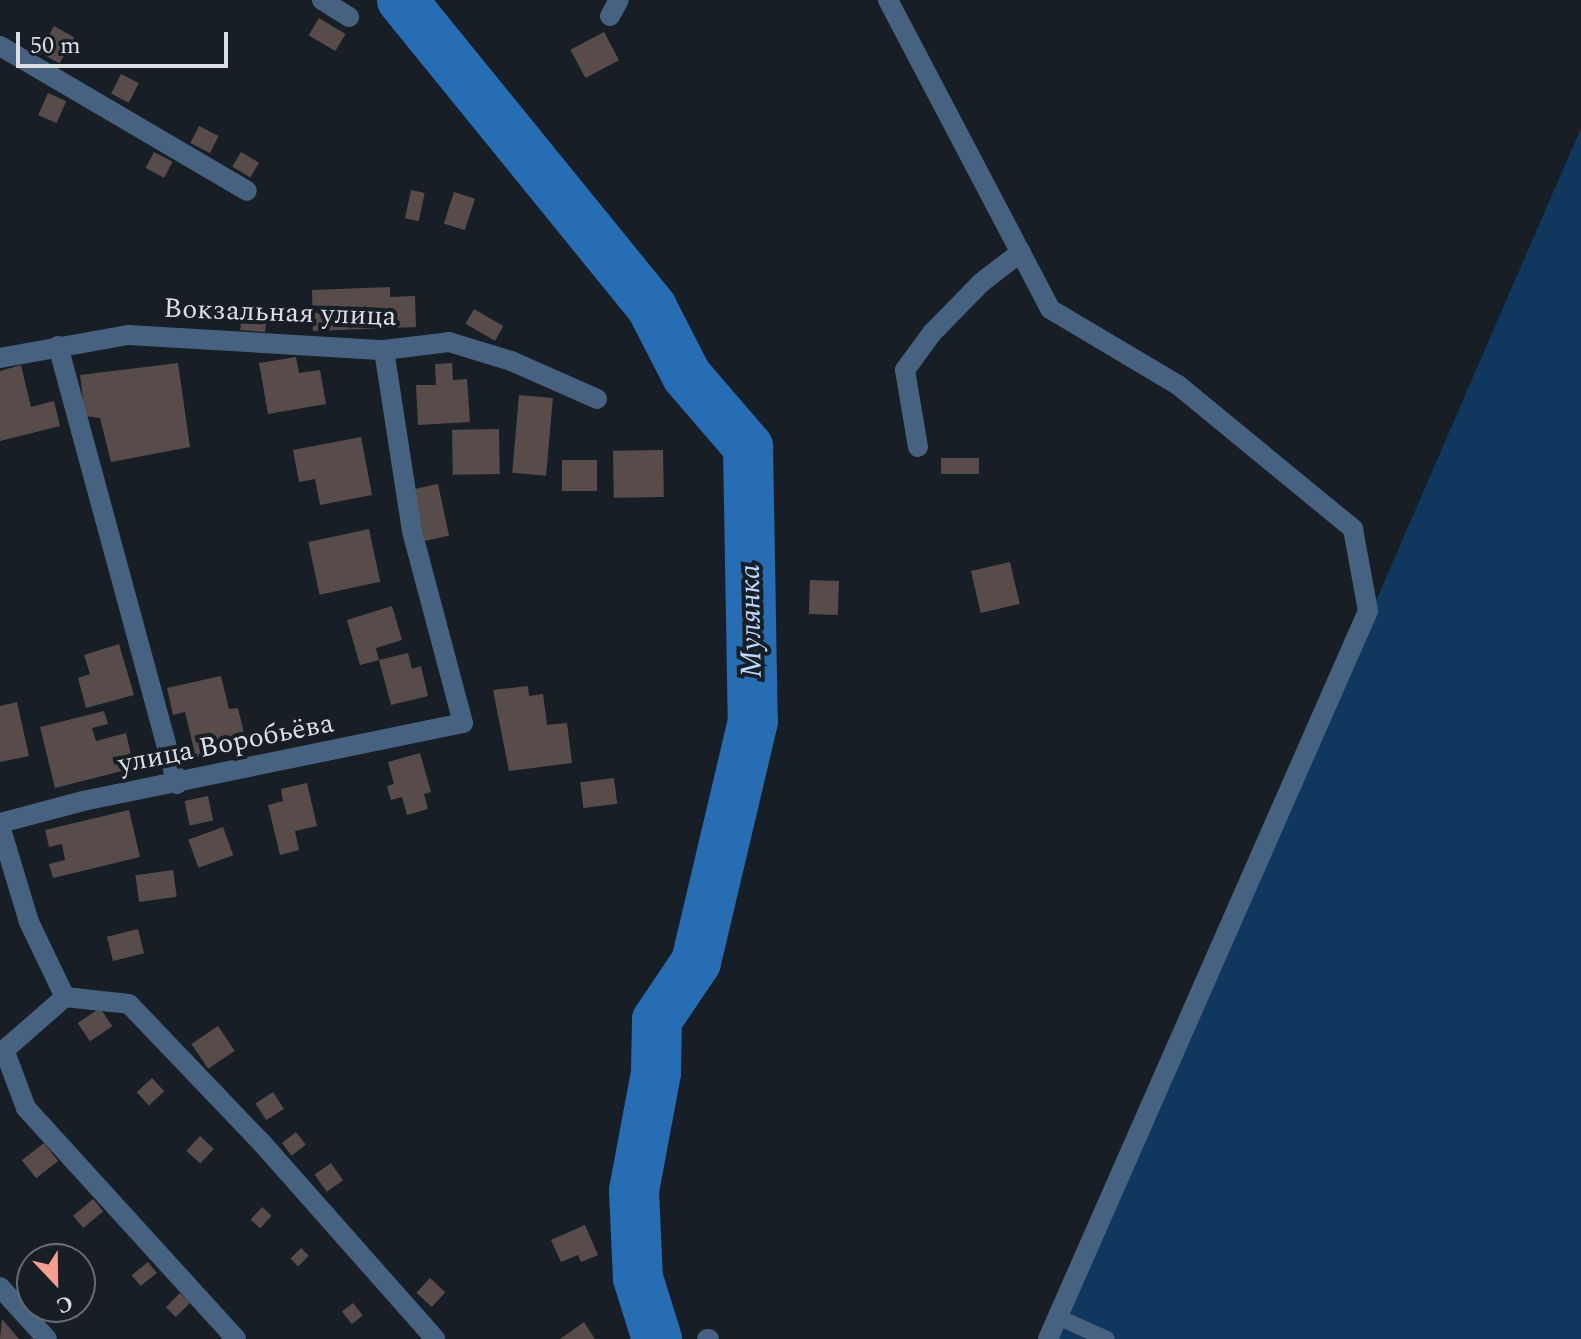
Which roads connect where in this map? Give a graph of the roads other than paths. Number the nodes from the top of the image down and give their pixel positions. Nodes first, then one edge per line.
1 (322, 0) edge
2 (888, 0) edge
3 (349, 17) dead end
4 (0, 46) edge
5 (247, 191) dead end
6 (1021, 252) junction
7 (58, 346) junction
8 (384, 350) junction
9 (0, 358) edge
10 (597, 399) dead end
11 (918, 447) dead end
12 (177, 784) junction
13 (0, 824) edge
14 (65, 997) junction
15 (2, 1053) edge
16 (0, 1287) edge
17 (1060, 1318) junction
18 (47, 1339) edge
19 (236, 1339) edge
20 (435, 1339) edge
21 (1048, 1339) edge
22 (1107, 1339) edge

1 - 3 street
2 - 6 street
4 - 5 street
6 - 11 street
6 - 17 street
7 - 8 street, Вокзальная улица
7 - 9 street, Вокзальная улица
7 - 12 street
8 - 10 street, Вокзальная улица
8 - 12 street, улица Воробьёва
12 - 13 street, улица Воробьёва
13 - 14 street
14 - 15 street
14 - 20 street
15 - 19 street
16 - 18 street
17 - 21 street
17 - 22 lane

